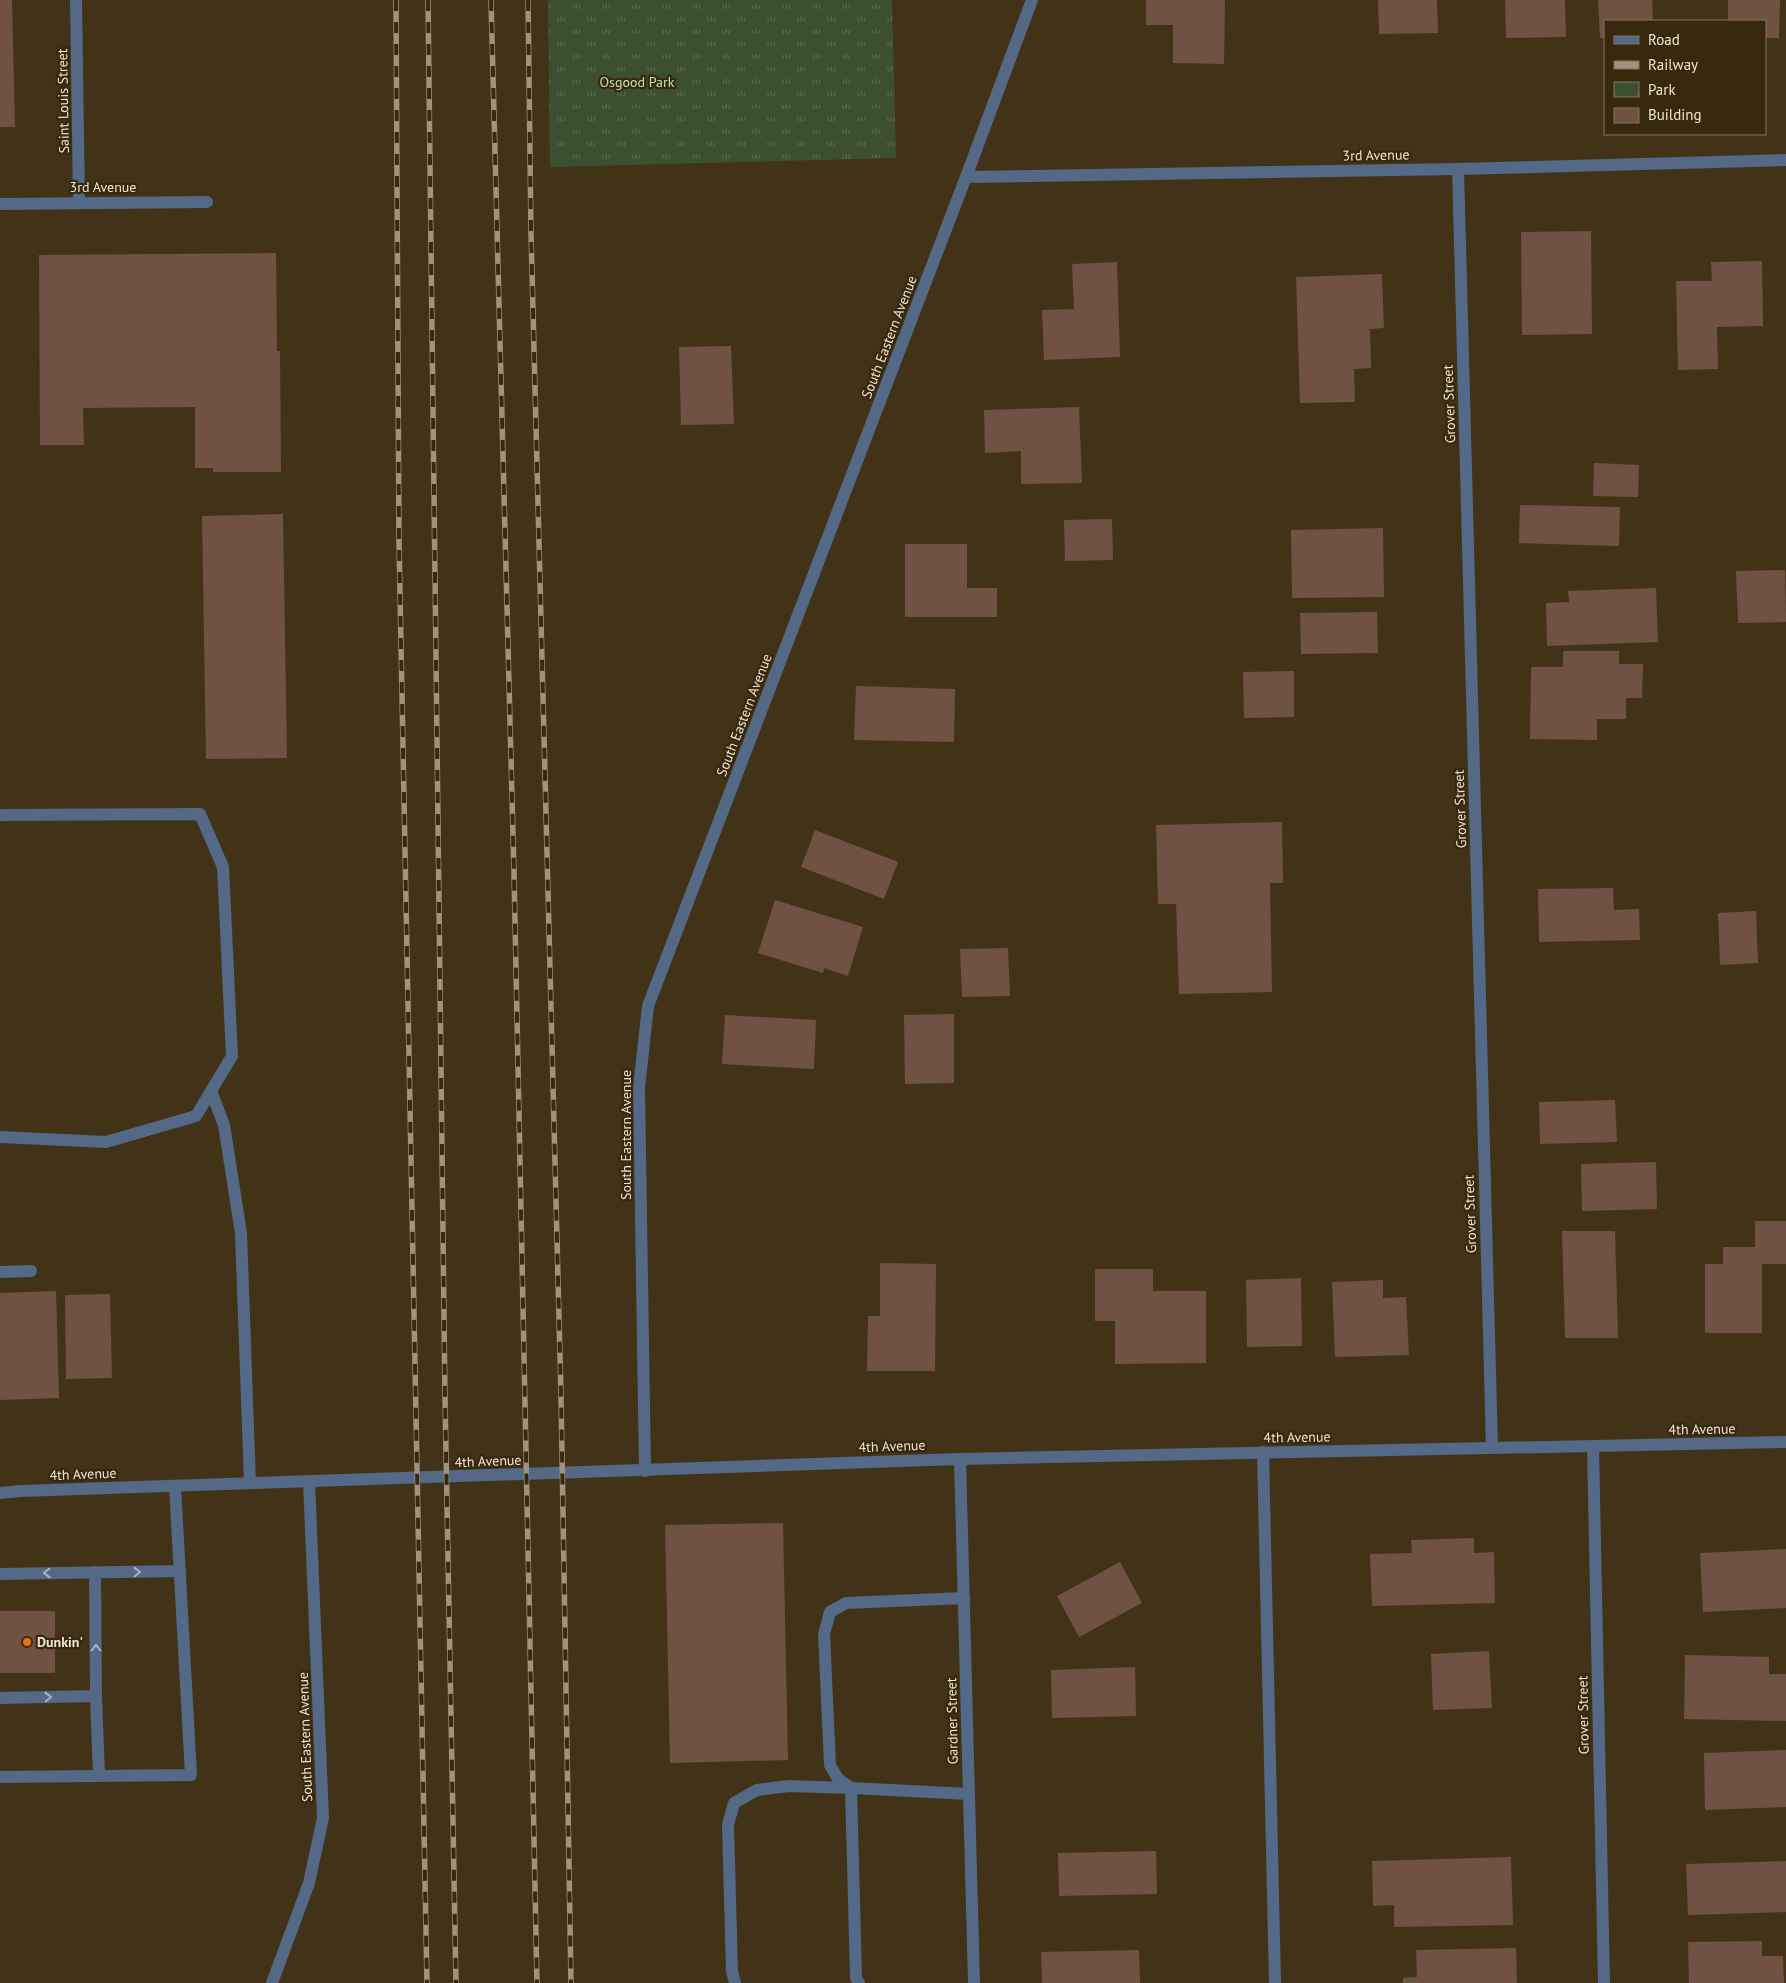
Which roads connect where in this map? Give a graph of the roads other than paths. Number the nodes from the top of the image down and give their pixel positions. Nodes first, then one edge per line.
1 (76, 0) edge
2 (1032, 0) edge
3 (1786, 160) edge
4 (1458, 168) junction
5 (966, 177) junction
6 (80, 202) junction
7 (207, 202) dead end
8 (0, 204) edge
9 (0, 815) edge
10 (211, 1091) junction
11 (0, 1137) edge
12 (31, 1271) dead end
13 (0, 1272) edge
14 (1786, 1442) edge
15 (1593, 1446) junction
16 (1492, 1448) junction
17 (1263, 1452) junction
18 (960, 1459) junction
19 (645, 1471) junction
20 (309, 1481) junction
21 (250, 1483) junction
22 (175, 1486) junction
23 (0, 1493) edge
24 (180, 1571) junction
25 (95, 1572) junction
26 (0, 1574) edge
27 (964, 1598) junction
28 (96, 1696) junction
29 (0, 1698) edge
30 (99, 1775) junction
31 (0, 1777) edge
32 (851, 1788) junction
33 (969, 1794) junction
34 (272, 1983) edge
35 (735, 1983) edge
36 (859, 1983) edge
37 (974, 1983) edge
38 (1275, 1983) edge
39 (1604, 1983) edge

1 - 6 street, Saint Louis Street
2 - 5 street, South Eastern Avenue
3 - 4 street, 3rd Avenue
4 - 5 street, 3rd Avenue
4 - 16 street, Grover Street
5 - 19 street, South Eastern Avenue
6 - 7 street, 3rd Avenue
6 - 8 street, 3rd Avenue
9 - 10 street
10 - 11 street
10 - 21 street
12 - 13 street
14 - 15 street, 4th Avenue
15 - 16 street, 4th Avenue
15 - 39 street, Grover Street
16 - 17 street, 4th Avenue
17 - 18 street, 4th Avenue
17 - 38 street
18 - 19 street, 4th Avenue
18 - 27 street, Gardner Street
19 - 20 street, 4th Avenue
20 - 21 street, 4th Avenue
20 - 34 street, South Eastern Avenue
21 - 22 street, 4th Avenue
22 - 23 street, 4th Avenue
22 - 24 street
25 -> 24 street
24 - 30 street
25 -> 26 street
28 -> 25 street
27 - 32 street
27 - 33 street, Gardner Street
29 -> 28 street
28 - 30 street
30 - 31 street
32 - 33 street
32 - 35 street
32 - 36 street
33 - 37 street, Gardner Street

